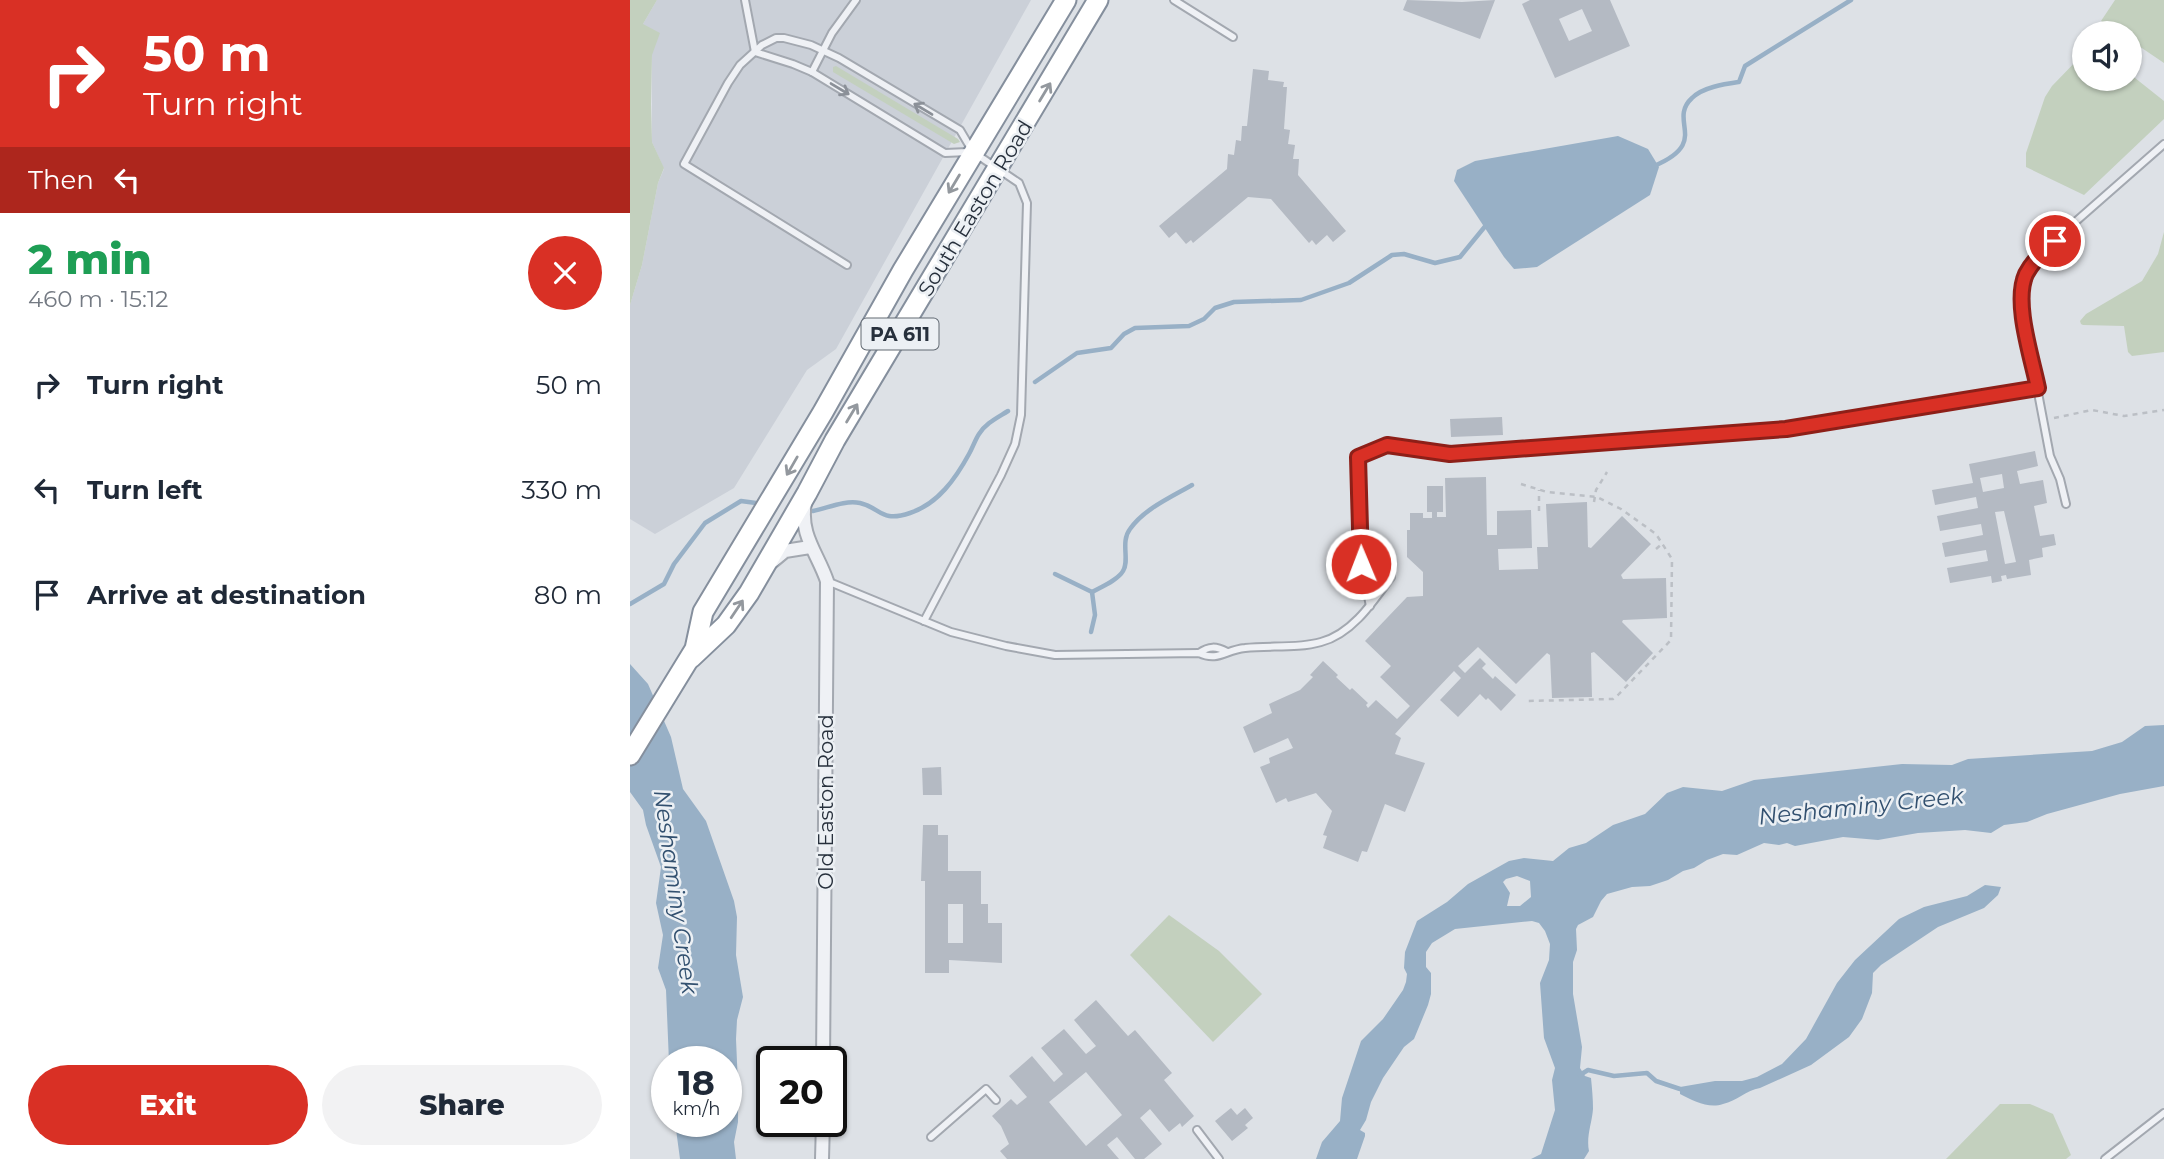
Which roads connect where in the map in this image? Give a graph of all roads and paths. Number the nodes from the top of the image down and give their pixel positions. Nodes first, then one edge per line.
1 (745, 0) edge
2 (856, 0) edge
3 (1066, 0) edge
4 (1098, 0) edge
5 (1174, 0) edge
6 (1233, 37) dead end
7 (823, 51) junction
8 (755, 52) junction
9 (812, 72) junction
10 (2164, 144) edge
11 (973, 152) junction
12 (999, 168) junction
13 (847, 265) dead end
14 (2038, 388) junction
15 (2164, 410) edge
16 (2044, 420) junction
17 (1607, 472) dead end
18 (1521, 484) dead end
19 (1539, 490) junction
20 (807, 493) junction
21 (1594, 497) junction
22 (1594, 502) dead end
23 (2066, 504) dead end
24 (1539, 511) dead end
25 (1663, 544) junction
26 (810, 547) junction
27 (1656, 549) dead end
28 (758, 576) junction
29 (1391, 577) dead end
30 (827, 581) junction
31 (1370, 606) junction
32 (924, 621) junction
33 (1665, 623) dead end
34 (1672, 623) junction
35 (691, 658) junction
36 (1527, 701) dead end
37 (630, 755) edge
38 (823, 1046) edge
39 (996, 1100) dead end
40 (2164, 1113) edge
41 (1198, 1130) dead end
42 (823, 1137) edge
43 (931, 1137) dead end
44 (822, 1159) edge
45 (1219, 1159) edge
46 (2105, 1159) edge

1 - 8 lane
2 - 7 lane
3 - 11 highway, South Easton Road / PA 611
12 -> 4 highway, South Easton Road / PA 611
5 - 6 lane
7 - 8 lane
7 - 9 lane
11 -> 7 lane
8 - 9 lane
8 - 13 lane
9 -> 11 lane
10 - 14 lane
11 - 12 lane
11 -> 35 highway, South Easton Road / PA 611
20 -> 12 highway, South Easton Road / PA 611
12 - 32 lane
14 - 16 lane
14 - 31 lane
15 - 16 path
16 - 23 lane
17 - 21 path
18 - 19 path
19 - 21 path
19 - 24 path
20 - 26 street, Old Easton Road
20 - 28 highway, South Easton Road / PA 611
21 - 22 path
21 - 25 path
25 - 27 path
25 - 34 path
26 - 28 street
26 - 30 street, Old Easton Road
35 -> 28 highway, South Easton Road / PA 611
29 - 31 lane
30 - 32 lane
30 - 38 street, Old Easton Road
31 - 32 lane
33 - 34 path
34 - 36 path
35 - 37 highway, South Easton Road / PA 611
39 - 43 lane
40 - 46 lane
41 - 45 lane
42 - 44 street

